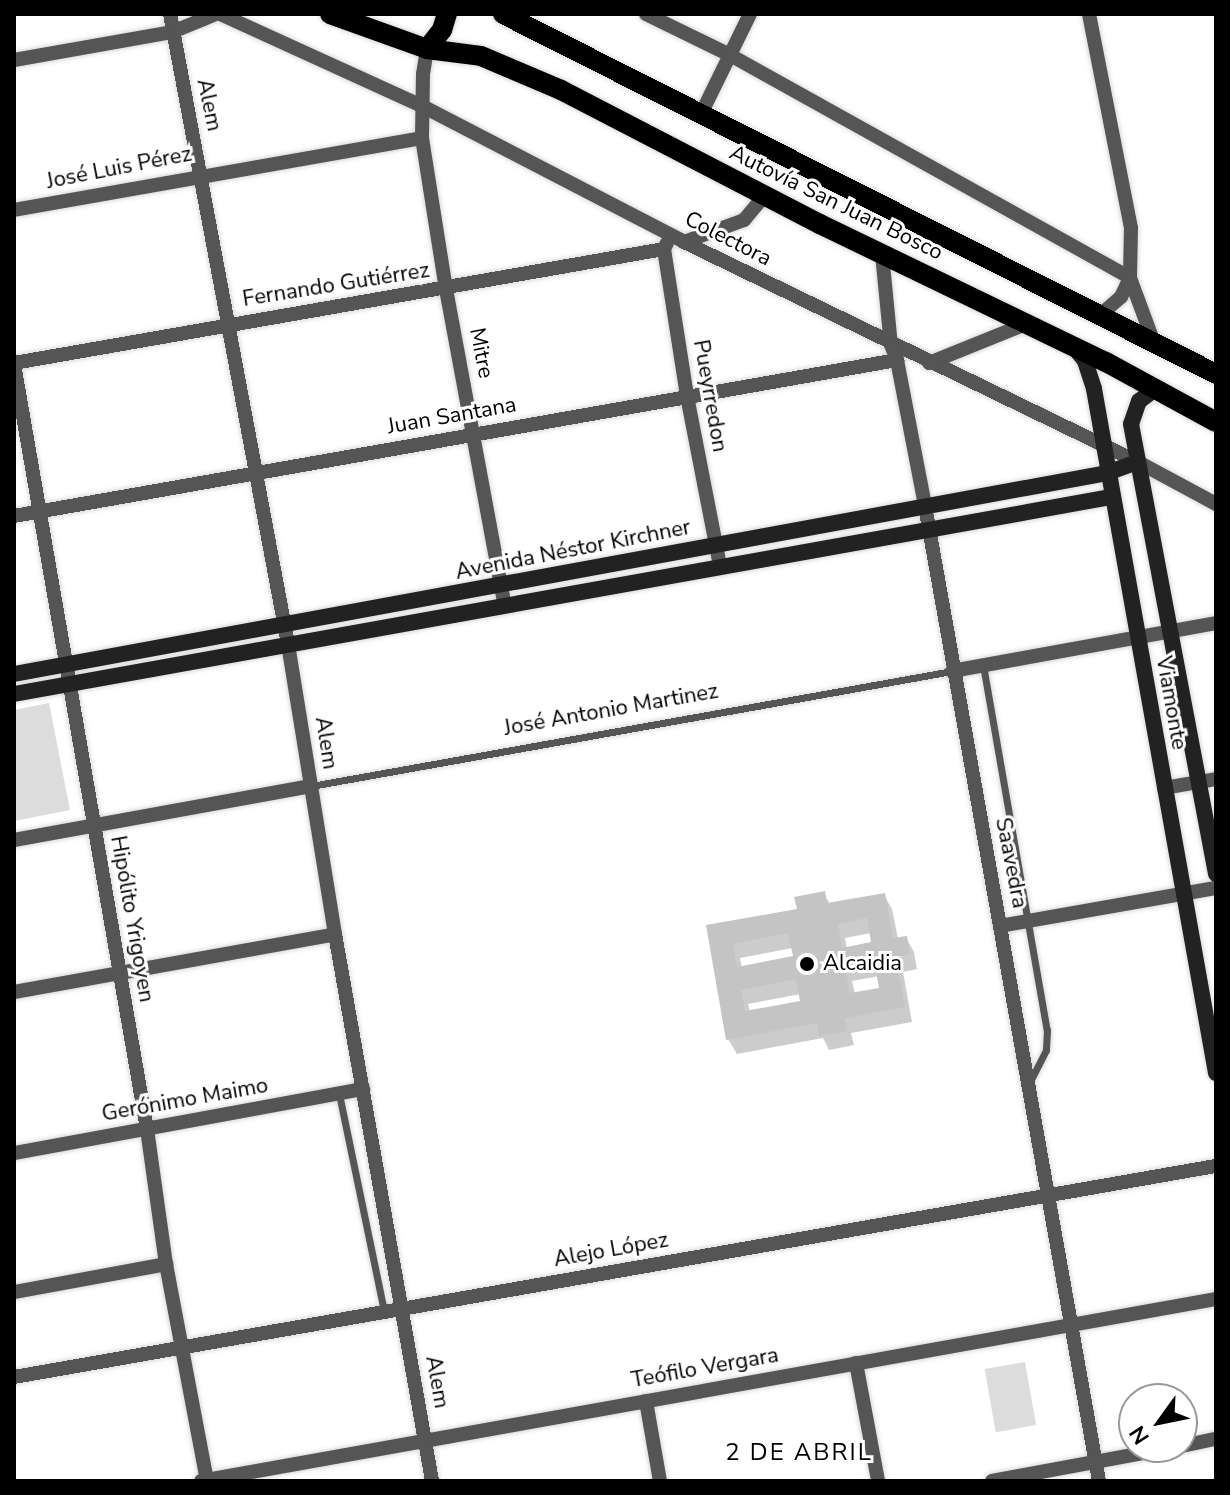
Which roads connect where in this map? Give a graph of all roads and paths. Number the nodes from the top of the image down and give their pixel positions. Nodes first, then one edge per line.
1 (170, 14) edge
2 (218, 14) edge
3 (330, 14) edge
4 (447, 14) edge
5 (503, 14) edge
6 (646, 14) edge
7 (750, 14) edge
8 (1089, 14) edge
9 (172, 32) junction
10 (427, 49) junction
11 (730, 55) junction
12 (14, 60) edge
13 (424, 107) junction
14 (702, 112) junction
15 (422, 138) junction
16 (202, 175) junction
17 (765, 195) junction
18 (14, 210) edge
19 (677, 238) junction
20 (664, 249) junction
21 (882, 254) junction
22 (1130, 278) junction
23 (446, 289) junction
24 (1099, 316) junction
25 (1028, 323) junction
26 (229, 325) junction
27 (1154, 343) junction
28 (891, 345) junction
29 (1072, 345) junction
30 (897, 360) junction
31 (929, 363) junction
32 (14, 364) edge
33 (1216, 374) edge
34 (1155, 389) junction
35 (687, 396) junction
36 (1216, 422) edge
37 (474, 435) junction
38 (1103, 445) junction
39 (1138, 462) junction
40 (256, 473) junction
41 (1107, 473) junction
42 (1111, 497) junction
43 (1216, 504) edge
44 (925, 506) junction
45 (41, 511) junction
46 (14, 516) edge
47 (928, 527) junction
48 (714, 546) junction
49 (720, 565) junction
50 (500, 586) junction
51 (505, 606) junction
52 (1216, 623) edge
53 (283, 625) junction
54 (1172, 631) junction
55 (1137, 637) junction
56 (288, 644) junction
57 (66, 665) junction
58 (983, 665) junction
59 (952, 671) junction
60 (14, 674) edge
61 (70, 684) junction
62 (14, 694) edge
63 (1208, 780) edge
64 (311, 786) junction
65 (1164, 788) junction
66 (94, 826) junction
67 (14, 840) edge
68 (1216, 874) edge
69 (1216, 888) edge
70 (1183, 893) junction
71 (1028, 921) junction
72 (1000, 926) junction
73 (335, 934) junction
74 (120, 973) junction
75 (14, 992) edge
76 (1216, 1073) edge
77 (1029, 1084) junction
78 (363, 1089) junction
79 (339, 1094) junction
80 (147, 1129) junction
81 (14, 1153) edge
82 (1216, 1166) edge
83 (1049, 1196) junction
84 (166, 1264) junction
85 (14, 1292) edge
86 (1216, 1299) edge
87 (402, 1310) junction
88 (385, 1313) junction
89 (1072, 1326) junction
90 (182, 1347) junction
91 (856, 1363) junction
92 (14, 1377) edge
93 (646, 1401) junction
94 (425, 1441) junction
95 (1118, 1458) edge
96 (1096, 1462) junction
97 (205, 1481) edge
98 (432, 1481) edge
99 (660, 1481) edge
100 (878, 1481) edge
101 (992, 1481) edge
102 (1099, 1481) edge

1 - 9 street, Alem
2 - 9 street
2 - 13 street, Colectora
3 - 10 main road, Autovía San Juan Bosco
4 - 10 main road
5 - 14 main road, Autovía San Juan Bosco
6 - 11 street
7 - 11 street
8 - 22 street
9 - 12 street
9 - 16 street, Alem
10 - 13 street, Mitre
10 - 17 main road, Autovía San Juan Bosco
11 - 14 street
11 - 22 street
13 - 15 street, Mitre
13 - 19 street, Colectora
14 - 24 main road, Autovía San Juan Bosco
15 - 16 street, José Luis Pérez
15 - 23 street, Mitre
16 - 18 street, José Luis Pérez
16 - 26 street, Alem
17 - 19 street
17 - 21 main road, Autovía San Juan Bosco
19 - 20 street
19 - 28 street, Colectora
20 - 23 street, Fernando Gutiérrez
20 - 35 street, Pueyrredon
21 - 25 main road, Autovía San Juan Bosco
21 - 28 street, Saavedra
22 - 24 street
22 - 27 street
23 - 26 street, Fernando Gutiérrez
23 - 37 street, Mitre
24 - 27 main road, Autovía San Juan Bosco
25 - 29 main road, Autovía San Juan Bosco
25 - 31 street
26 - 32 street, Fernando Gutiérrez
26 - 40 street, Alem
27 - 33 main road, Autovía San Juan Bosco
28 - 30 street, Saavedra
28 - 31 street, Colectora
29 - 34 main road, Autovía San Juan Bosco
29 - 38 street, Viamonte
30 - 35 street, Juan Santana
30 - 44 street, Saavedra
31 - 38 street, Colectora
32 - 45 street, Hipólito Yrigoyen
34 - 36 main road, Autovía San Juan Bosco
34 - 39 street, Viamonte
35 - 37 street, Juan Santana
35 - 48 street, Pueyrredon
37 - 40 street, Juan Santana
37 - 50 street, Mitre
38 - 39 street, Colectora
38 - 41 street, Viamonte
39 - 41 street, Avenida Néstor Kirchner
39 - 43 street, Colectora
39 - 54 street, Viamonte
40 - 45 street, Juan Santana
40 - 53 street, Alem
41 - 42 street, Viamonte
41 - 44 street, Avenida Néstor Kirchner
42 - 47 street, Avenida Néstor Kirchner
42 - 55 street, Viamonte
44 - 47 street, Saavedra
44 - 48 street, Avenida Néstor Kirchner
45 - 46 street, Juan Santana
45 - 57 street, Hipólito Yrigoyen
47 - 49 street, Avenida Néstor Kirchner
47 - 59 street, Saavedra
48 - 49 street, Pueyrredon
48 - 50 street, Avenida Néstor Kirchner
49 - 51 street, Avenida Néstor Kirchner
50 - 51 street, Mitre
50 - 53 street, Avenida Néstor Kirchner
51 - 56 street, Avenida Néstor Kirchner
52 - 54 street, José Antonio Martinez
53 - 56 street, Alem
53 - 57 street, Avenida Néstor Kirchner
54 - 55 street, José Antonio Martinez
54 - 63 street, Viamonte
55 - 58 street, José Antonio Martinez
55 - 65 street, Viamonte
56 - 61 street, Avenida Néstor Kirchner
56 - 64 street, Alem
57 - 60 street, Avenida Néstor Kirchner
57 - 61 street, Hipólito Yrigoyen
58 - 59 street, José Antonio Martinez
58 - 71 lane
59 - 64 lane, José Antonio Martinez
59 - 72 street, Saavedra
61 - 62 street, Avenida Néstor Kirchner
61 - 66 street, Hipólito Yrigoyen
63 - 65 street
63 - 68 street, Viamonte
64 - 66 street, José Antonio Martinez
64 - 73 street, Alem
65 - 70 street, Viamonte
66 - 67 street, José Antonio Martinez
66 - 74 street, Hipólito Yrigoyen
69 - 70 street
70 - 71 street
70 - 76 street, Viamonte
71 - 72 street
71 - 77 lane
72 - 77 street, Saavedra
73 - 74 street
73 - 78 street, Alem
74 - 75 street
74 - 80 street, Hipólito Yrigoyen
77 - 83 street, Saavedra
78 - 79 street, Gerónimo Maimo
78 - 87 street, Alem
79 - 80 street, Gerónimo Maimo
79 - 88 lane
80 - 81 street, Gerónimo Maimo
80 - 84 street, Hipólito Yrigoyen
82 - 83 street, Alejo López
83 - 87 street, Alejo López
83 - 89 street, Saavedra
84 - 85 street
84 - 90 street, Hipólito Yrigoyen
86 - 89 street, Teófilo Vergara
87 - 88 street, Alejo López
87 - 94 street, Alem
88 - 90 street, Alejo López
89 - 91 street, Teófilo Vergara
89 - 96 street, Saavedra
90 - 92 street, Alejo López
90 - 97 street, Hipólito Yrigoyen
91 - 93 street, Teófilo Vergara
91 - 100 street
93 - 94 street, Teófilo Vergara
93 - 99 street
94 - 97 street, Teófilo Vergara
94 - 98 street, Alem
95 - 96 street
96 - 101 street
96 - 102 street, Saavedra

